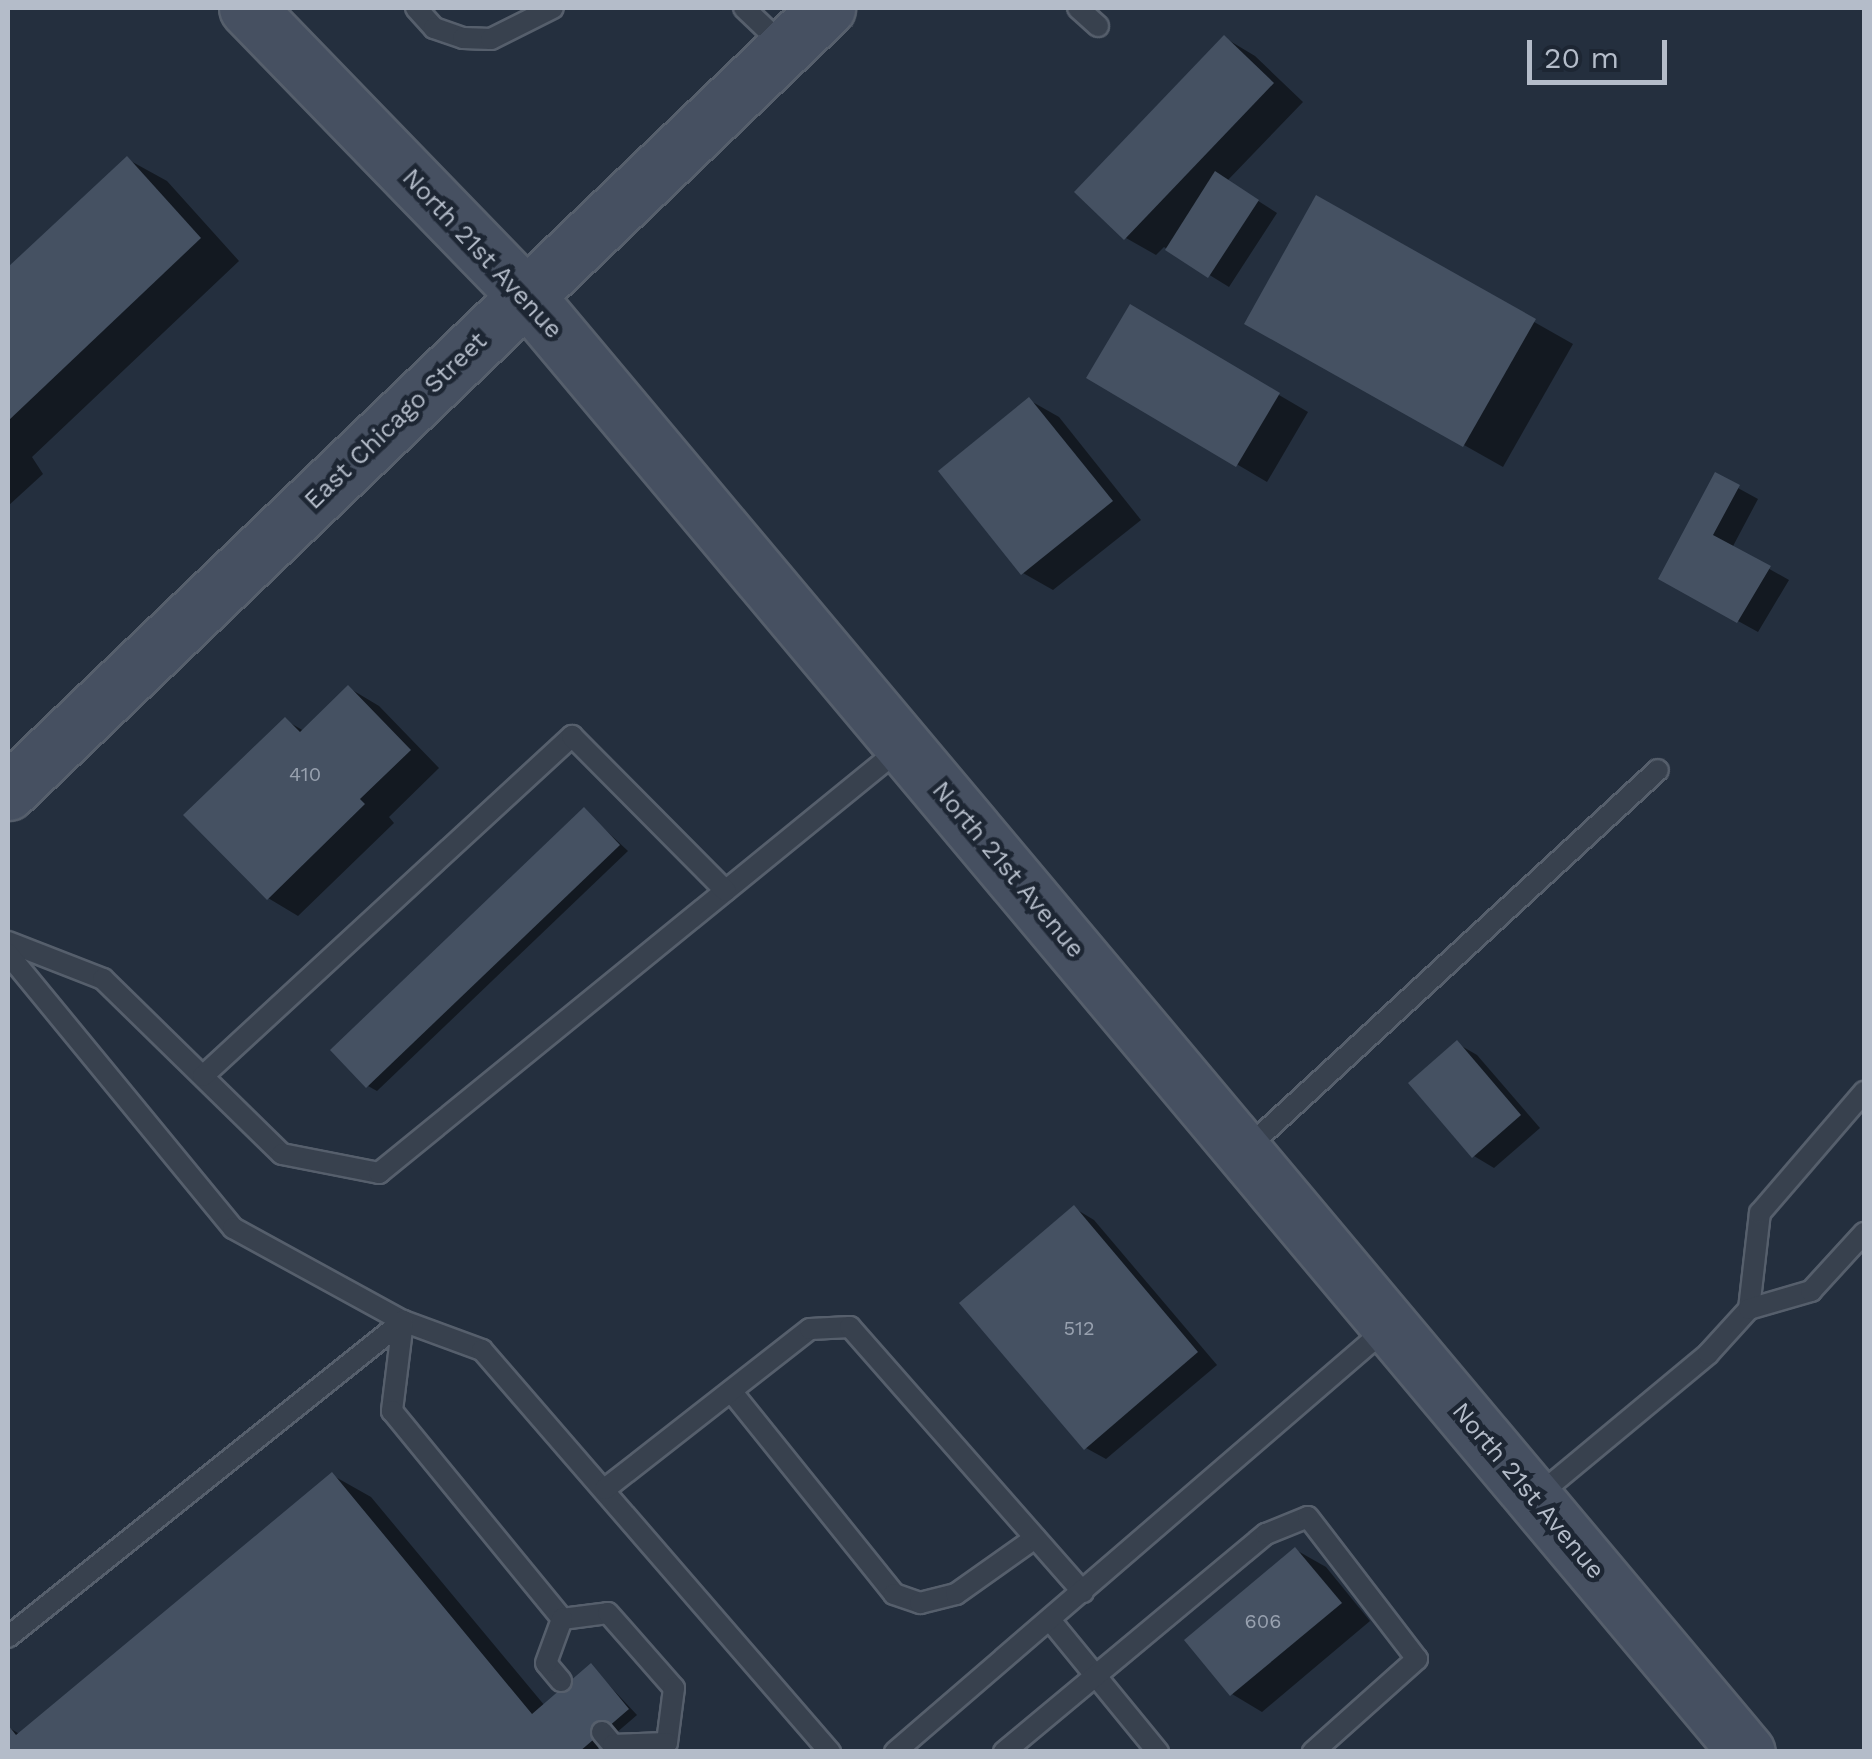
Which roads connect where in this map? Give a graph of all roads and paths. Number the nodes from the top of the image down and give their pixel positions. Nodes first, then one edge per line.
1 (247, 8) edge
2 (416, 8) edge
3 (554, 8) edge
4 (744, 8) edge
5 (827, 8) edge
6 (1078, 8) edge
7 (1098, 26) dead end
8 (786, 48) junction
9 (526, 296) junction
10 (904, 746) junction
11 (1658, 770) dead end
12 (8, 792) edge
13 (726, 891) junction
14 (8, 942) edge
15 (8, 954) edge
16 (203, 1076) junction
17 (1864, 1092) edge
18 (1243, 1152) junction
19 (1864, 1234) edge
20 (1749, 1309) junction
21 (403, 1321) junction
22 (1390, 1326) junction
23 (731, 1391) junction
24 (605, 1489) junction
25 (1534, 1498) junction
26 (1035, 1538) junction
27 (1083, 1592) junction
28 (562, 1618) junction
29 (1050, 1620) junction
30 (8, 1637) edge
31 (1095, 1675) junction
32 (560, 1681) dead end
33 (602, 1732) dead end
34 (671, 1747) edge
35 (830, 1752) edge
36 (895, 1752) edge
37 (1004, 1752) edge
38 (1158, 1752) edge
39 (1313, 1752) edge
40 (1747, 1752) edge

1 - 9 main road, North 21st Avenue
2 - 3 lane
4 - 8 lane
5 - 8 main road, East Chicago Street
6 - 7 lane
8 - 9 main road, East Chicago Street
9 - 10 main road, North 21st Avenue
9 - 12 main road, East Chicago Street
10 - 13 lane
10 - 18 main road, North 21st Avenue
11 - 18 lane
13 - 16 lane
13 - 16 lane
14 - 16 lane
15 - 21 lane
17 - 20 lane
18 - 22 main road, North 21st Avenue
19 - 20 lane
20 - 25 lane
21 - 24 lane
21 - 28 lane
21 - 30 lane
22 - 25 main road, North 21st Avenue
22 - 27 lane
23 - 24 lane
23 - 26 lane
23 - 26 lane
24 - 35 lane
25 - 40 main road, North 21st Avenue
26 - 27 lane
27 - 29 lane
28 - 32 lane
28 - 34 lane
29 - 31 lane
29 - 36 lane
31 - 37 lane
31 - 38 lane
31 - 39 lane
33 - 34 lane

